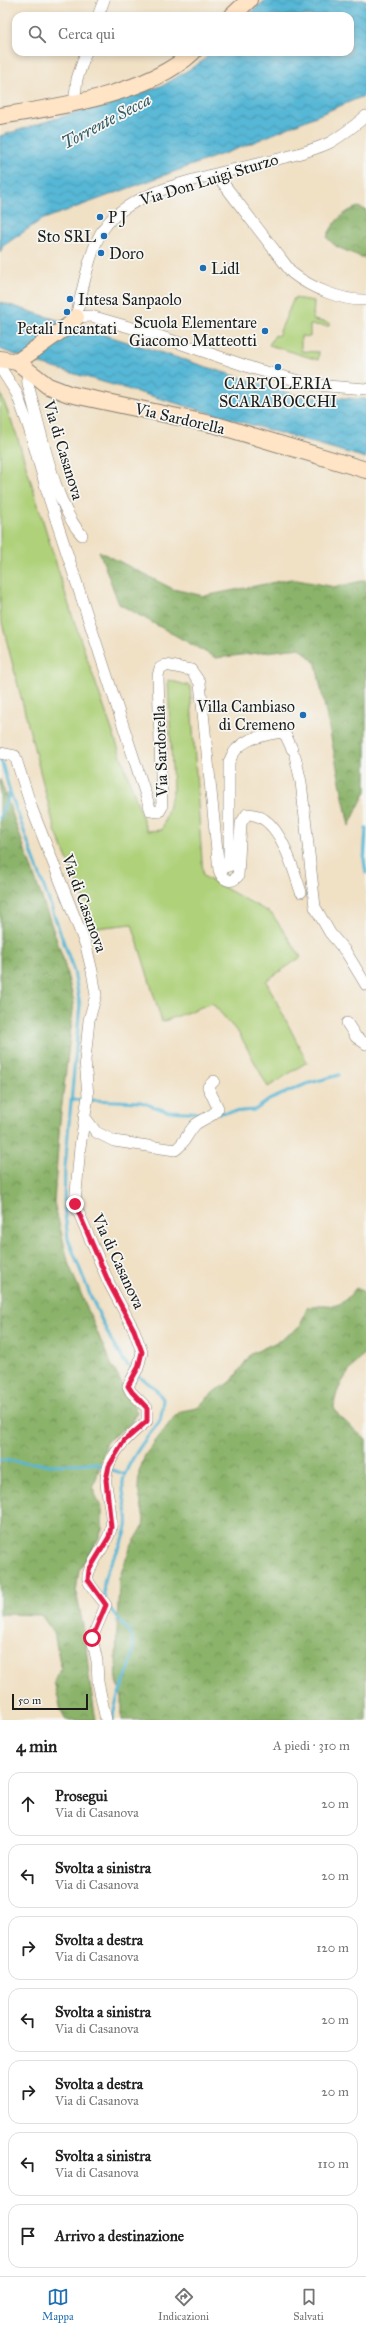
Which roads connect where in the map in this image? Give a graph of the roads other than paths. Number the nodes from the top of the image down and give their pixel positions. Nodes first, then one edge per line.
1 (104, 0) edge
2 (249, 0) edge
3 (100, 12) edge
4 (236, 12) edge
5 (85, 56) edge
6 (189, 56) edge
7 (74, 104) junction
8 (0, 116) edge
9 (366, 116) edge
10 (216, 174) junction
11 (366, 300) edge
12 (74, 320) junction
13 (0, 359) edge
14 (23, 363) junction
15 (0, 366) edge
16 (366, 389) edge
17 (366, 470) edge
18 (82, 535) dead end
19 (0, 752) edge
20 (219, 870) junction
21 (301, 892) dead end
22 (366, 985) edge
23 (347, 1023) dead end
24 (366, 1044) edge
25 (214, 1081) dead end
26 (84, 1116) junction
27 (106, 1720) edge

1 - 3 street
2 - 4 main road
5 - 7 street
6 - 7 main road
7 - 8 main road
9 - 10 street, Via Don Luigi Sturzo
10 - 11 street
10 - 12 street, Via Don Luigi Sturzo
12 - 14 main road
12 - 16 street
13 - 14 main road, Via Sardorella
14 - 17 main road, Via Sardorella
14 - 18 street, Via di Casanova
15 - 20 street, Via Sardorella
19 - 26 street, Via di Casanova
20 - 21 street
20 - 22 street
23 - 24 street
25 - 26 street
26 - 27 street, Via di Casanova

